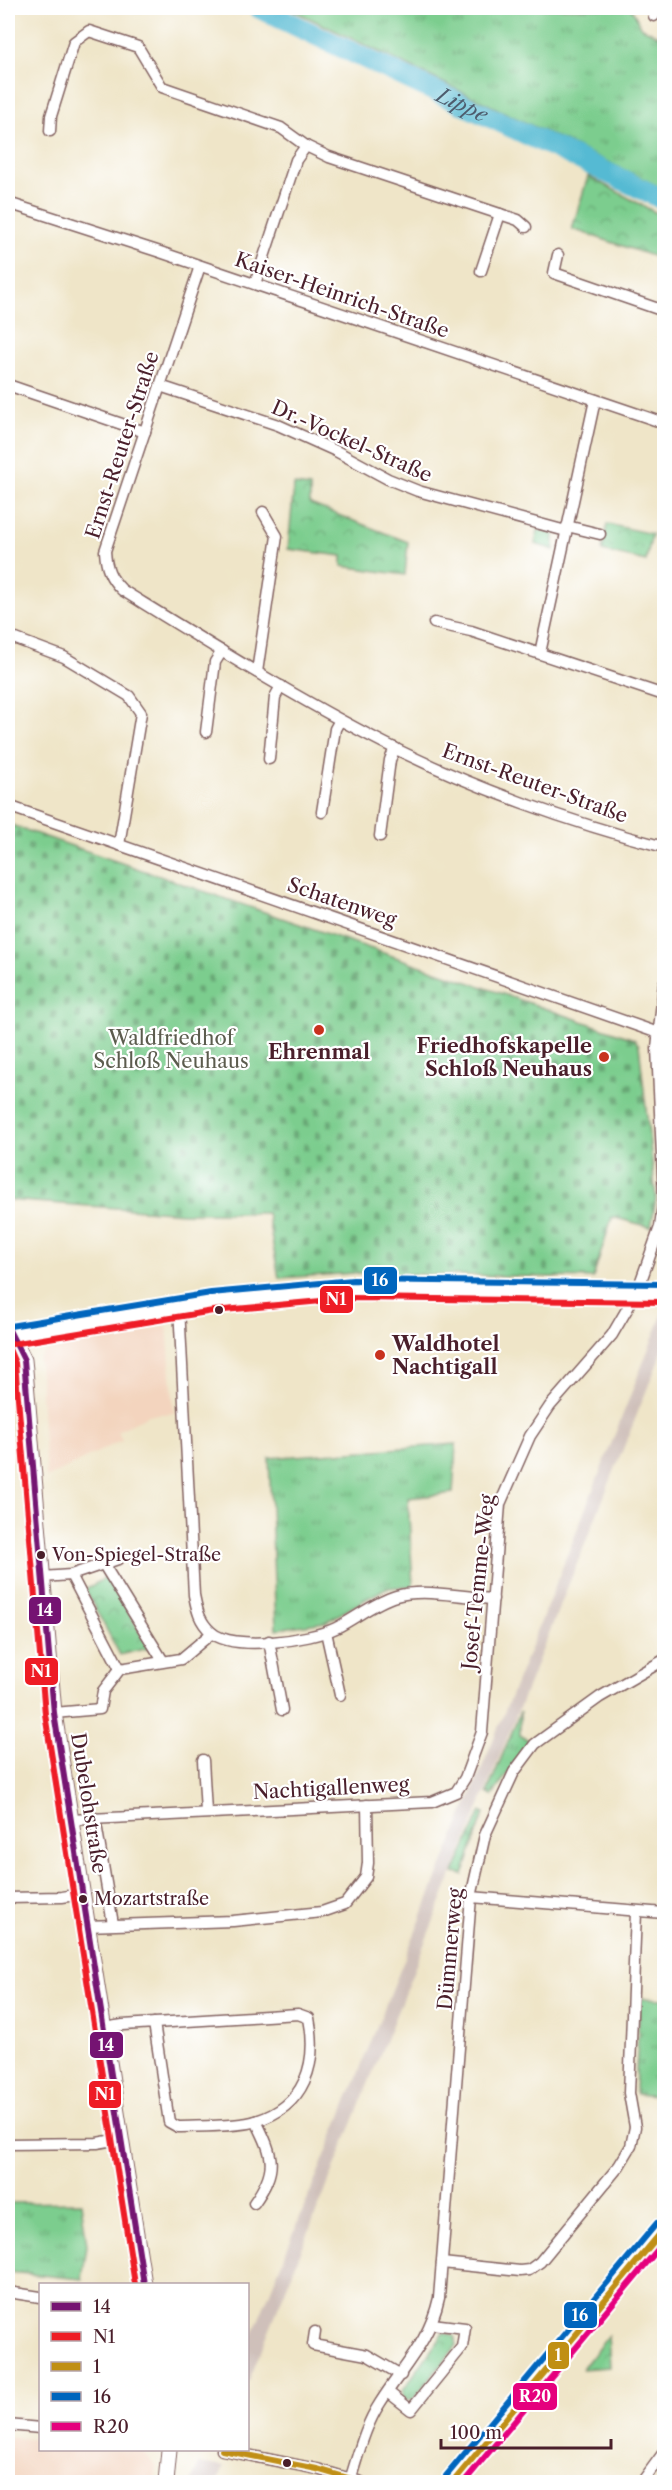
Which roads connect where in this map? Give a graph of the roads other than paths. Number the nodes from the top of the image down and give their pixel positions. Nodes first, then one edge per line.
1 (50, 130) dead end
2 (306, 147) junction
3 (8, 203) edge
4 (500, 214) junction
5 (526, 227) dead end
6 (558, 255) dead end
7 (200, 266) junction
8 (481, 271) dead end
9 (255, 284) junction
10 (664, 311) edge
11 (8, 385) edge
12 (160, 386) junction
13 (595, 400) junction
14 (664, 423) edge
15 (145, 432) junction
16 (263, 512) dead end
17 (567, 529) junction
18 (600, 534) dead end
19 (434, 623) dead end
20 (8, 636) edge
21 (222, 651) junction
22 (540, 653) junction
23 (257, 672) junction
24 (281, 686) junction
25 (664, 695) edge
26 (340, 720) junction
27 (206, 732) dead end
28 (395, 748) junction
29 (269, 759) dead end
30 (8, 806) edge
31 (322, 812) dead end
32 (380, 836) dead end
33 (119, 845) junction
34 (664, 847) edge
35 (664, 983) edge
36 (662, 1034) edge
37 (637, 1292) junction
38 (664, 1293) edge
39 (179, 1307) junction
40 (9, 1333) edge
41 (118, 1559) dead end
42 (104, 1565) junction
43 (71, 1575) junction
44 (42, 1577) junction
45 (493, 1599) junction
46 (326, 1632) junction
47 (212, 1633) junction
48 (269, 1641) junction
49 (664, 1660) edge
50 (163, 1661) junction
51 (120, 1669) junction
52 (340, 1695) dead end
53 (282, 1710) dead end
54 (54, 1713) junction
55 (203, 1760) dead end
56 (456, 1792) joint
57 (367, 1805) junction
58 (206, 1812) junction
59 (95, 1818) junction
60 (70, 1820) junction
61 (82, 1894) junction
62 (471, 1897) junction
63 (8, 1898) edge
64 (636, 1912) junction
65 (664, 1913) edge
66 (113, 1924) junction
67 (86, 1926) junction
68 (154, 2023) junction
69 (103, 2028) junction
70 (256, 2121) junction
71 (120, 2139) junction
72 (8, 2144) edge
73 (254, 2204) dead end
74 (664, 2229) edge
75 (442, 2263) junction
76 (144, 2283) edge
77 (8, 2292) edge
78 (39, 2297) edge
79 (432, 2324) junction
80 (315, 2332) dead end
81 (400, 2375) junction
82 (388, 2392) junction
83 (8, 2425) edge
84 (39, 2428) edge
85 (168, 2451) edge
86 (226, 2451) edge
87 (664, 2452) edge
88 (356, 2480) edge
89 (166, 2482) edge
90 (453, 2482) edge
91 (642, 2482) edge

1 - 2 street
2 - 4 street
2 - 9 street
3 - 7 street, Kaiser-Heinrich-Straße
4 - 5 street
4 - 8 street
6 - 10 street
7 - 9 street, Kaiser-Heinrich-Straße
7 - 12 street, Ernst-Reuter-Straße
9 - 13 street, Kaiser-Heinrich-Straße
11 - 15 street
12 - 15 street, Ernst-Reuter-Straße
12 - 17 street, Dr.-Vockel-Straße
13 - 14 street, Kaiser-Heinrich-Straße
13 - 17 street
15 - 21 street, Ernst-Reuter-Straße
16 - 23 street
17 - 18 street, Dr.-Vockel-Straße
17 - 22 street
19 - 22 street
20 - 33 street
21 - 23 street, Ernst-Reuter-Straße
21 - 27 street
22 - 25 street
23 - 24 street, Ernst-Reuter-Straße
24 - 26 street, Ernst-Reuter-Straße
24 - 29 street
26 - 28 street, Ernst-Reuter-Straße
26 - 31 street
28 - 32 street
28 - 34 street, Ernst-Reuter-Straße
30 - 33 street, Schatenweg
33 - 36 street, Schatenweg
35 - 36 street, Josef-Temme-Weg
36 - 37 street, Josef-Temme-Weg
37 - 38 main road
37 - 39 main road
37 - 45 street, Josef-Temme-Weg
39 - 40 main road
39 - 47 street
40 - 44 main road, Dubelohstraße
41 - 42 street
42 - 43 street
42 - 50 street
43 - 44 street
43 - 51 street
44 - 54 main road, Dubelohstraße
45 - 46 street
45 - 56 street, Josef-Temme-Weg
46 - 48 street
46 - 52 street
47 - 48 street
47 - 50 street
48 - 53 street
49 - 62 street, Dümmerweg
50 - 51 street
51 - 54 street
54 - 60 main road, Dubelohstraße
55 - 58 street
56 - 57 street, Nachtigallenweg
57 - 58 street, Nachtigallenweg
57 - 66 street
58 - 59 street, Nachtigallenweg
59 - 60 street, Nachtigallenweg
59 - 66 street
60 - 61 main road, Dubelohstraße
61 - 63 street
61 - 67 main road, Dubelohstraße
62 - 64 street
62 - 75 street, Dümmerweg
64 - 65 street
64 - 75 street
66 - 67 street
67 - 69 main road, Dubelohstraße
68 - 69 street
68 - 70 street
68 - 70 street
69 - 71 main road, Dubelohstraße
70 - 73 street
71 - 72 street
71 - 76 main road, Dubelohstraße
74 - 90 main road
75 - 79 street, Dümmerweg
77 - 78 street
79 - 81 street, Dümmerweg
79 - 82 street
80 - 81 street
81 - 82 street, Dümmerweg
82 - 88 street, Dümmerweg
83 - 84 street
85 - 89 main road
86 - 88 street
87 - 91 street

